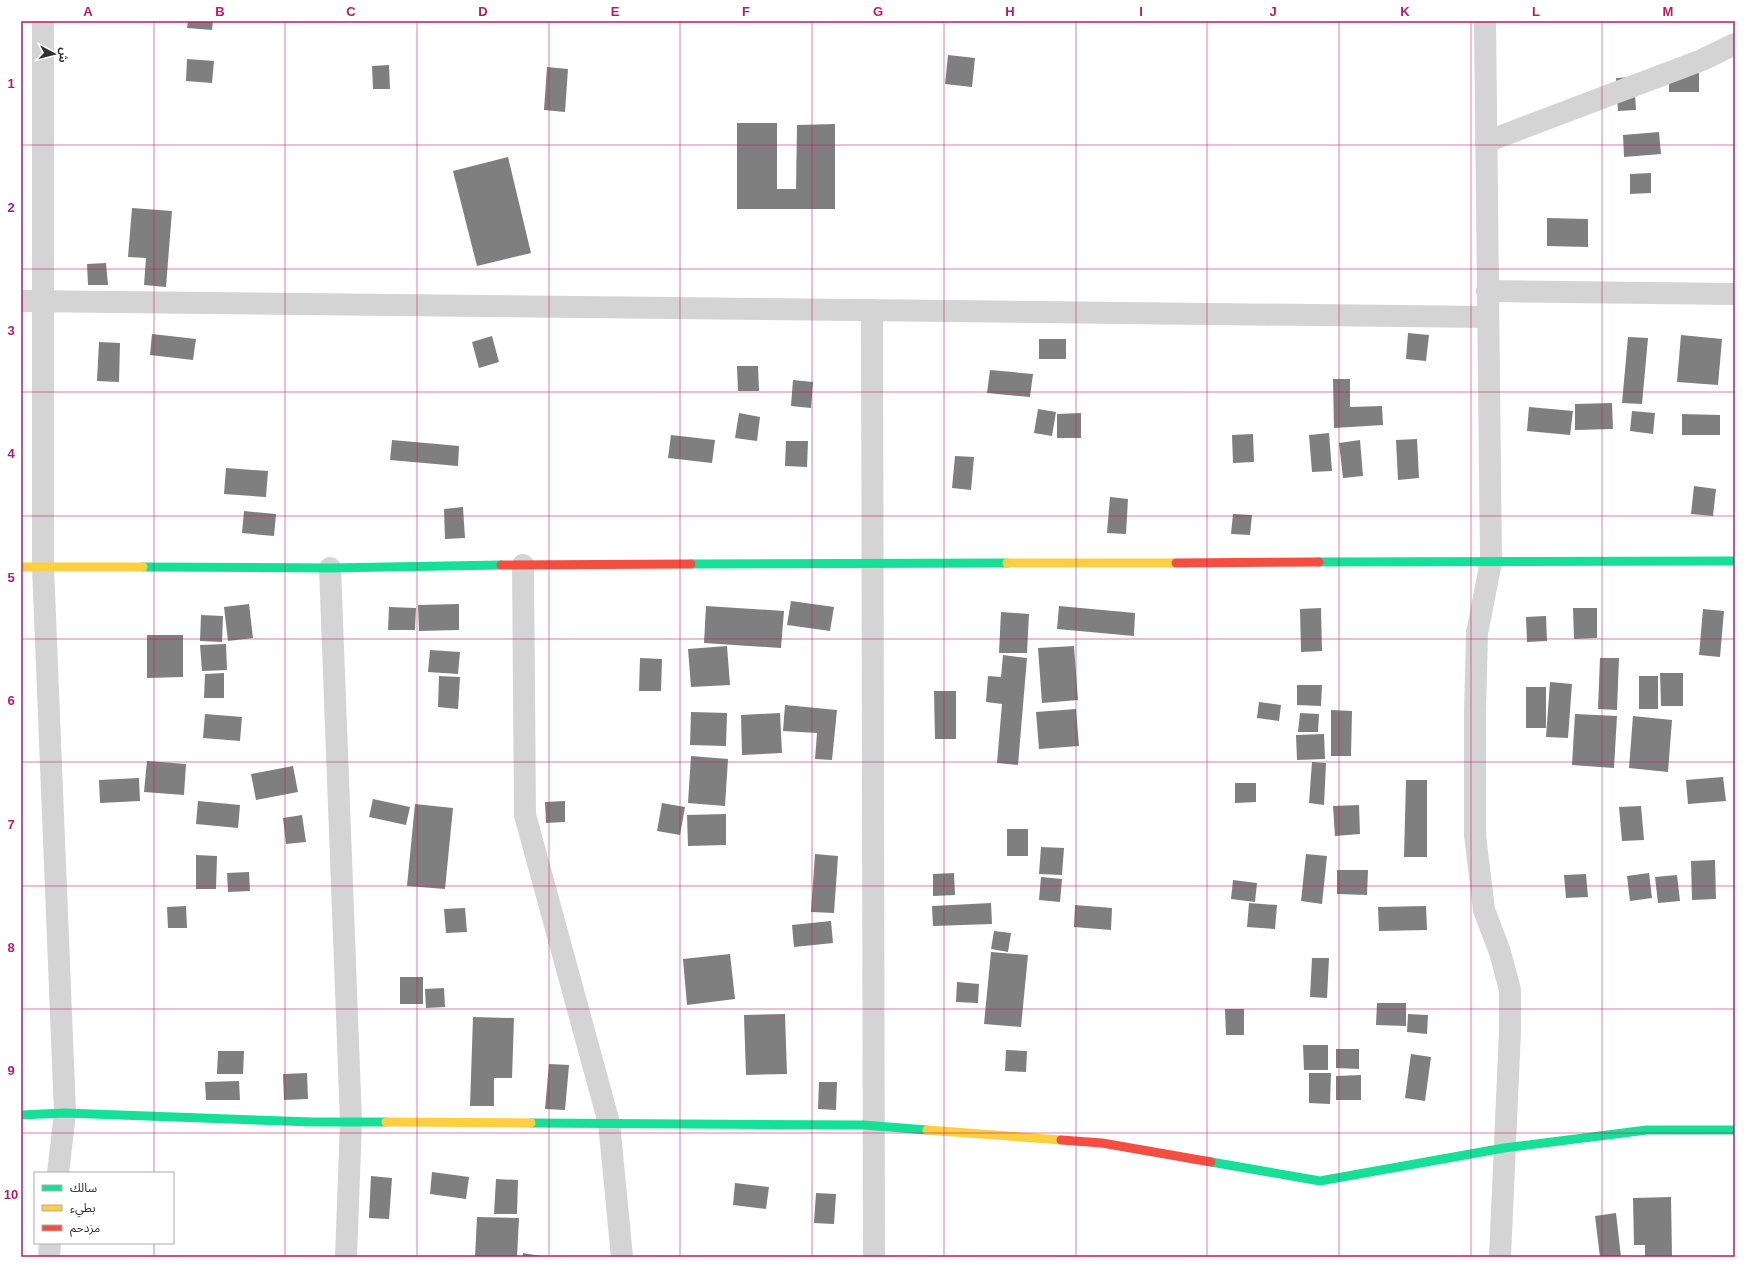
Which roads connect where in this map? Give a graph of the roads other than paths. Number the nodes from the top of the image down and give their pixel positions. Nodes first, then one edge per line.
1 (43, 21) edge
2 (1485, 21) edge
3 (1735, 44) edge
4 (1486, 142) junction
5 (1488, 291) junction
6 (1735, 294) edge
7 (43, 300) junction
8 (21, 301) edge
9 (872, 310) junction
10 (1488, 317) junction
11 (1735, 561) edge
12 (1491, 562) junction
13 (873, 564) junction
14 (523, 565) junction
15 (21, 567) edge
16 (43, 567) junction
17 (330, 568) junction
18 (65, 1113) junction
19 (21, 1115) edge
20 (351, 1122) junction
21 (609, 1123) junction
22 (874, 1125) junction
23 (1735, 1130) edge
24 (1504, 1148) junction
25 (58, 1172) edge
26 (50, 1244) edge
27 (49, 1257) edge
28 (346, 1257) edge
29 (622, 1257) edge
30 (874, 1257) edge
31 (1500, 1257) edge

1 - 7 street
2 - 4 street
3 - 4 street
4 - 5 street
5 - 6 street
5 - 10 street
7 - 8 street
7 - 9 street
7 - 16 street
9 - 10 street
9 - 13 street
10 - 12 street
11 - 12 street
12 - 13 street
12 - 24 street
13 - 14 street
13 - 22 street
14 - 17 street
14 - 21 street
15 - 16 street
16 - 17 street
16 - 18 street
17 - 20 street
18 - 19 street
18 - 20 street
18 - 25 street
20 - 21 street
20 - 28 street
21 - 22 street
21 - 29 street
22 - 24 street
22 - 30 street
23 - 24 street
24 - 31 street
26 - 27 street

